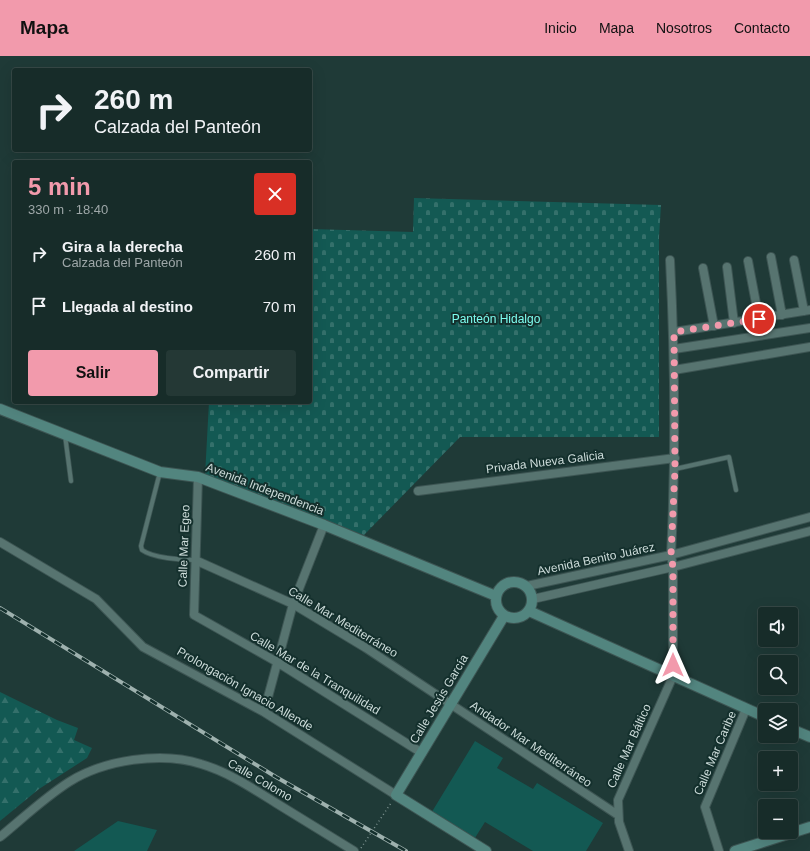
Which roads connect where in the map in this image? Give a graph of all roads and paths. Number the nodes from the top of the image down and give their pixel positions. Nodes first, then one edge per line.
1 (771, 257) dead end
2 (670, 260) dead end
3 (794, 260) dead end
4 (748, 261) dead end
5 (727, 267) dead end
6 (703, 268) dead end
7 (807, 311) edge
8 (782, 315) junction
9 (759, 319) junction
10 (734, 323) junction
11 (714, 326) junction
12 (810, 328) edge
13 (674, 332) junction
14 (810, 347) edge
15 (674, 349) junction
16 (674, 370) junction
17 (0, 409) edge
18 (65, 435) junction
19 (675, 458) junction
20 (675, 469) junction
21 (160, 472) junction
22 (198, 477) junction
23 (71, 481) dead end
24 (736, 490) dead end
25 (418, 491) dead end
26 (810, 517) edge
27 (324, 525) junction
28 (810, 531) edge
29 (0, 542) edge
30 (671, 555) junction
31 (196, 560) junction
32 (673, 567) junction
33 (527, 586) junction
34 (496, 596) junction
35 (532, 599) junction
36 (293, 604) junction
37 (529, 611) junction
38 (194, 615) joint
39 (504, 616) junction
40 (277, 662) junction
41 (673, 676) junction
42 (451, 705) junction
43 (746, 709) junction
44 (264, 712) junction
45 (758, 714) edge
46 (798, 732) edge
47 (810, 737) edge
48 (422, 753) junction
49 (396, 795) junction
50 (618, 815) junction
51 (810, 827) edge
52 (0, 837) edge
53 (354, 851) edge
54 (360, 851) edge
55 (486, 851) edge
56 (629, 851) edge
57 (719, 851) edge
58 (735, 851) edge

1 - 8 street
2 - 13 street
3 - 7 street
4 - 9 street
5 - 10 street
6 - 11 street
7 - 8 street
8 - 9 street
9 - 10 street
10 - 11 street
11 - 13 street
12 - 15 street
13 - 15 street
14 - 16 street
15 - 16 street
16 - 19 street
17 - 18 main road, Avenida Independencia
18 - 21 main road, Avenida Independencia
18 - 23 lane
19 - 20 street
19 - 25 street, Privada Nueva Galicia
20 - 24 lane
20 - 30 street
21 - 22 main road, Avenida Independencia
21 - 31 lane
22 - 27 main road, Avenida Independencia
22 - 31 street, Calle Mar Egeo
26 - 30 street, Avenida Benito Juárez
27 - 34 main road, Avenida Independencia
27 - 36 street
28 - 32 street, Avenida Benito Juárez
29 - 44 street, Prolongación Ignacio Allende
30 - 32 street
30 - 33 street, Avenida Benito Juárez
31 - 36 street, Calle Mar Mediterráneo
31 - 38 street, Calle Mar Egeo
32 - 35 street, Avenida Benito Juárez
32 - 41 street
33 - 34 main road
33 - 35 main road
34 - 39 main road
35 - 37 main road
36 - 40 street
36 - 42 street, Calle Mar Mediterráneo
37 - 39 main road
37 - 41 main road
38 - 40 street, Calle Mar de la Tranquilidad
39 - 42 main road, Calle Jesús García
40 - 44 street
40 - 48 street, Calle Mar de la Tranquilidad
41 - 43 main road
41 - 50 street, Calle Mar Báltico
42 - 48 main road, Calle Jesús García
42 - 50 street, Andador Mar Mediterráneo
43 - 45 main road
43 - 57 street, Calle Mar Caribe
44 - 49 street, Prolongación Ignacio Allende
46 - 47 main road
48 - 49 main road, Calle Jesús García
49 - 54 path
49 - 55 main road, Prolongación Ignacio Allende
50 - 56 street, Calle Mar Báltico
51 - 58 main road
52 - 53 street, Calle Colomo

